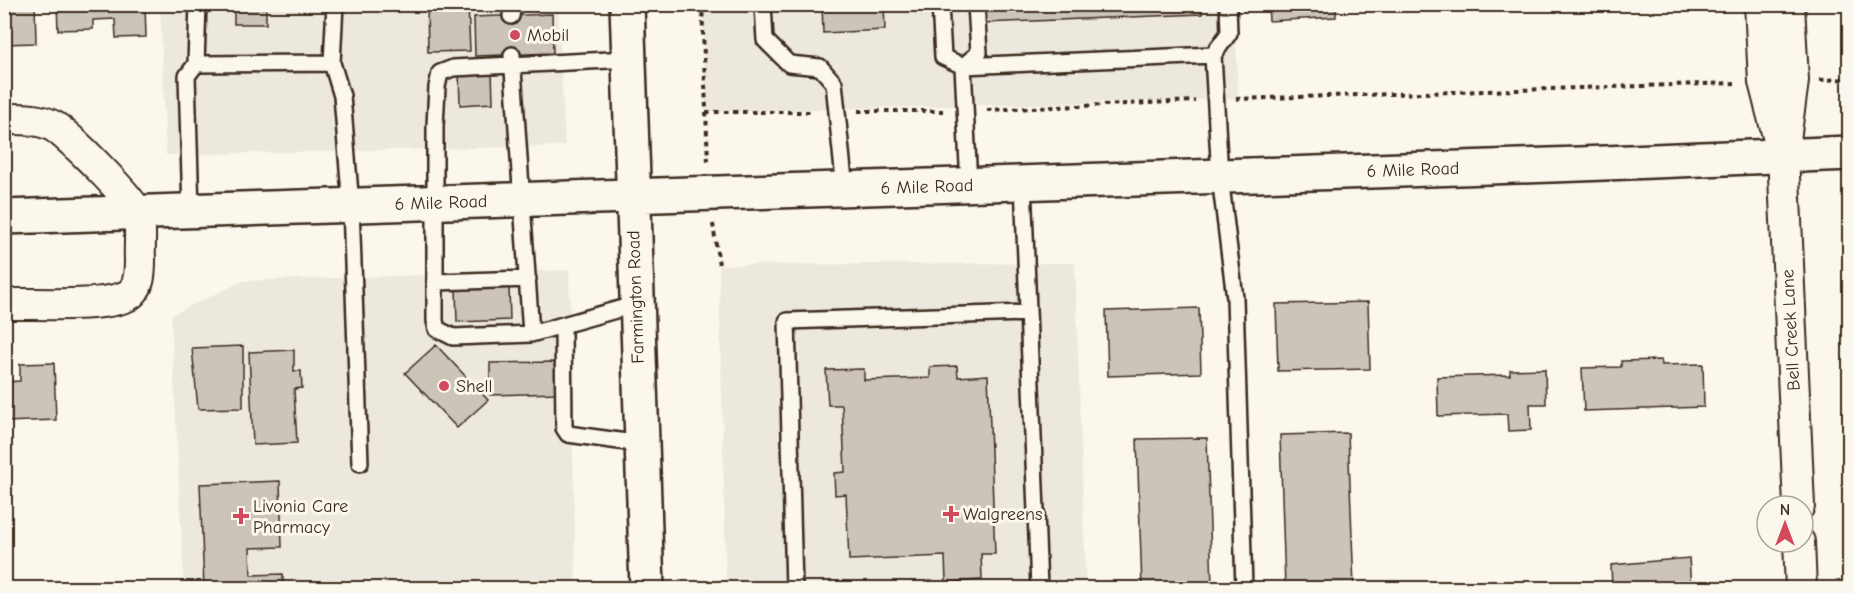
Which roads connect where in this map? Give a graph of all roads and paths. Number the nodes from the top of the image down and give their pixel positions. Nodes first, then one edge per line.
1 (198, 4) edge
2 (335, 4) edge
3 (627, 4) edge
4 (702, 4) edge
5 (763, 4) edge
6 (940, 4) edge
7 (976, 4) edge
8 (1228, 4) edge
9 (1760, 4) edge
10 (1789, 4) edge
11 (1213, 55) junction
12 (629, 59) junction
13 (512, 60) junction
14 (332, 63) junction
15 (196, 64) junction
16 (963, 66) junction
17 (1850, 79) edge
18 (1778, 81) junction
19 (1216, 100) junction
20 (966, 111) junction
21 (706, 112) junction
22 (837, 112) junction
23 (4, 120) edge
24 (1850, 153) edge
25 (1783, 154) junction
26 (1220, 177) junction
27 (1023, 183) junction
28 (969, 185) junction
29 (845, 190) junction
30 (710, 194) junction
31 (633, 197) junction
32 (523, 201) junction
33 (436, 203) junction
34 (351, 206) junction
35 (191, 212) junction
36 (138, 213) junction
37 (4, 217) edge
38 (719, 265) dead end
39 (528, 279) junction
40 (436, 282) junction
41 (4, 304) edge
42 (637, 304) junction
43 (1028, 313) junction
44 (563, 326) junction
45 (531, 334) junction
46 (641, 444) junction
47 (360, 463) dead end
48 (1798, 494) edge
49 (1800, 554) edge
50 (647, 588) edge
51 (794, 588) edge
52 (1039, 588) edge
53 (1244, 588) edge
54 (1801, 588) edge

1 - 15 lane
2 - 14 lane
3 - 12 main road, Farmington Road
4 - 21 path
5 - 22 lane
6 - 16 lane
7 - 16 lane
8 - 11 lane
9 - 18 street, Bell Creek Lane
10 - 18 street, Bell Creek Lane
11 - 16 lane
11 - 19 lane
12 - 13 lane
12 - 31 main road, Farmington Road
13 - 32 lane
13 - 33 lane
14 - 15 lane
14 - 34 lane
15 - 35 lane
16 - 20 lane
17 - 18 path
18 - 19 path
18 - 25 street, Bell Creek Lane
19 - 20 path
19 - 26 lane
20 - 22 path
20 - 28 lane
21 - 22 path
21 - 30 path
22 - 29 lane
23 - 36 street
24 - 25 main road, 6 Mile Road
25 - 26 main road, 6 Mile Road
25 - 48 street, Bell Creek Lane
26 - 27 main road, 6 Mile Road
26 - 53 lane
27 - 28 main road, 6 Mile Road
27 - 43 lane
28 - 29 main road, 6 Mile Road
29 - 30 main road, 6 Mile Road
30 - 31 main road, 6 Mile Road
30 - 38 path
31 - 32 main road, 6 Mile Road
31 - 42 main road, Farmington Road
32 - 33 main road, 6 Mile Road
32 - 39 lane
33 - 34 main road, 6 Mile Road
33 - 40 lane
34 - 35 main road, 6 Mile Road
34 - 47 lane
35 - 36 main road, 6 Mile Road
36 - 37 main road, 6 Mile Road
36 - 41 street
39 - 40 lane
39 - 45 lane
40 - 45 lane
42 - 44 lane
42 - 46 main road, Farmington Road
43 - 51 lane
43 - 52 lane
44 - 45 lane
44 - 46 lane
46 - 50 main road, Farmington Road
49 - 54 street

